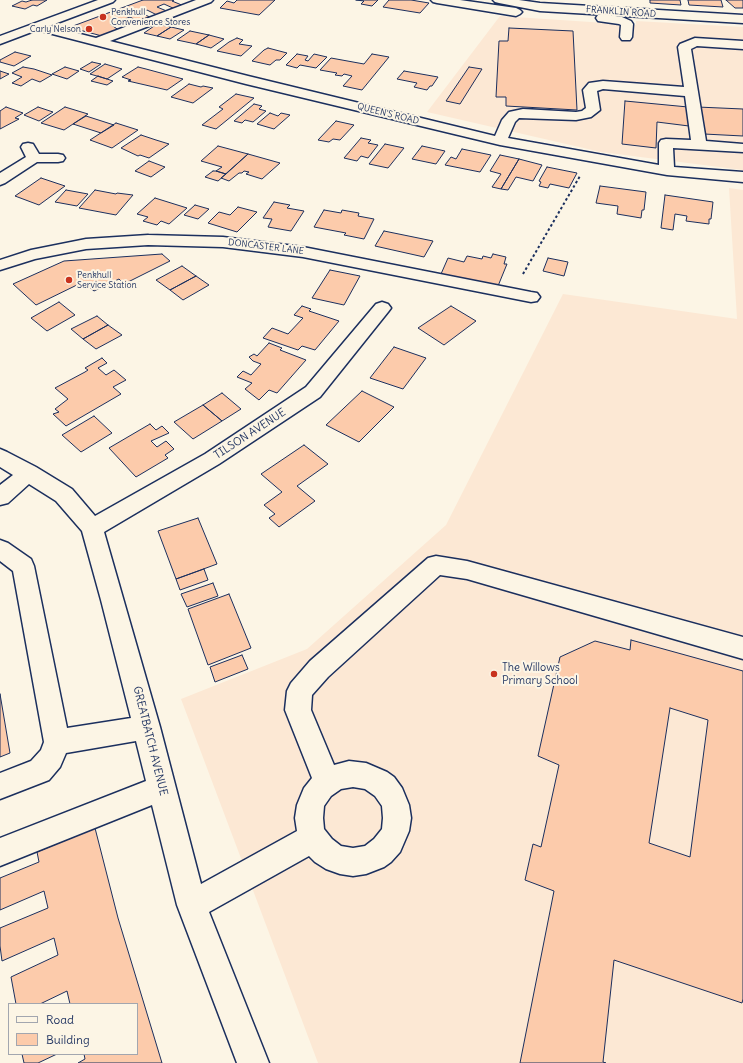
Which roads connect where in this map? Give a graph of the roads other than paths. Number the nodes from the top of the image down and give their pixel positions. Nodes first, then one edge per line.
1 (109, 0) edge
2 (206, 0) edge
3 (438, 0) edge
4 (499, 0) edge
5 (465, 2) edge
6 (743, 19) edge
7 (38, 27) junction
8 (626, 37) dead end
9 (0, 40) edge
10 (97, 42) junction
11 (743, 45) edge
12 (691, 92) junction
13 (500, 141) junction
14 (699, 145) junction
15 (743, 148) edge
16 (58, 158) dead end
17 (666, 171) junction
18 (743, 177) edge
19 (0, 180) edge
20 (0, 265) edge
21 (531, 297) dead end
22 (382, 308) dead end
23 (0, 457) edge
24 (28, 473) junction
25 (0, 497) edge
26 (92, 528) junction
27 (0, 550) edge
28 (743, 648) edge
29 (147, 727) junction
30 (57, 742) junction
31 (327, 782) junction
32 (0, 786) edge
33 (162, 788) junction
34 (313, 838) junction
35 (0, 852) edge
36 (192, 905) junction
37 (252, 1063) edge

1 - 7 street
2 - 10 street
3 - 5 street
4 - 6 street, FRANKLIN ROAD
5 - 8 street
7 - 9 street
7 - 10 street, QUEEN'S ROAD
10 - 13 street, QUEEN'S ROAD
11 - 12 street
12 - 13 street
12 - 14 street
13 - 17 street, QUEEN'S ROAD
14 - 15 street
14 - 17 street
16 - 19 street
17 - 18 street, QUEEN'S ROAD
20 - 21 street, DONCASTER LANE
22 - 26 street, TILSON AVENUE
23 - 24 street, GREATBATCH AVENUE
24 - 25 street
24 - 26 street, GREATBATCH AVENUE
26 - 29 street, GREATBATCH AVENUE
27 - 30 street
28 - 31 street
29 - 30 street
29 - 33 street, GREATBATCH AVENUE
30 - 32 street
31 - 34 street
31 - 34 street
33 - 35 street
33 - 36 street, GREATBATCH AVENUE
34 - 36 street
36 - 37 street, GREATBATCH AVENUE

